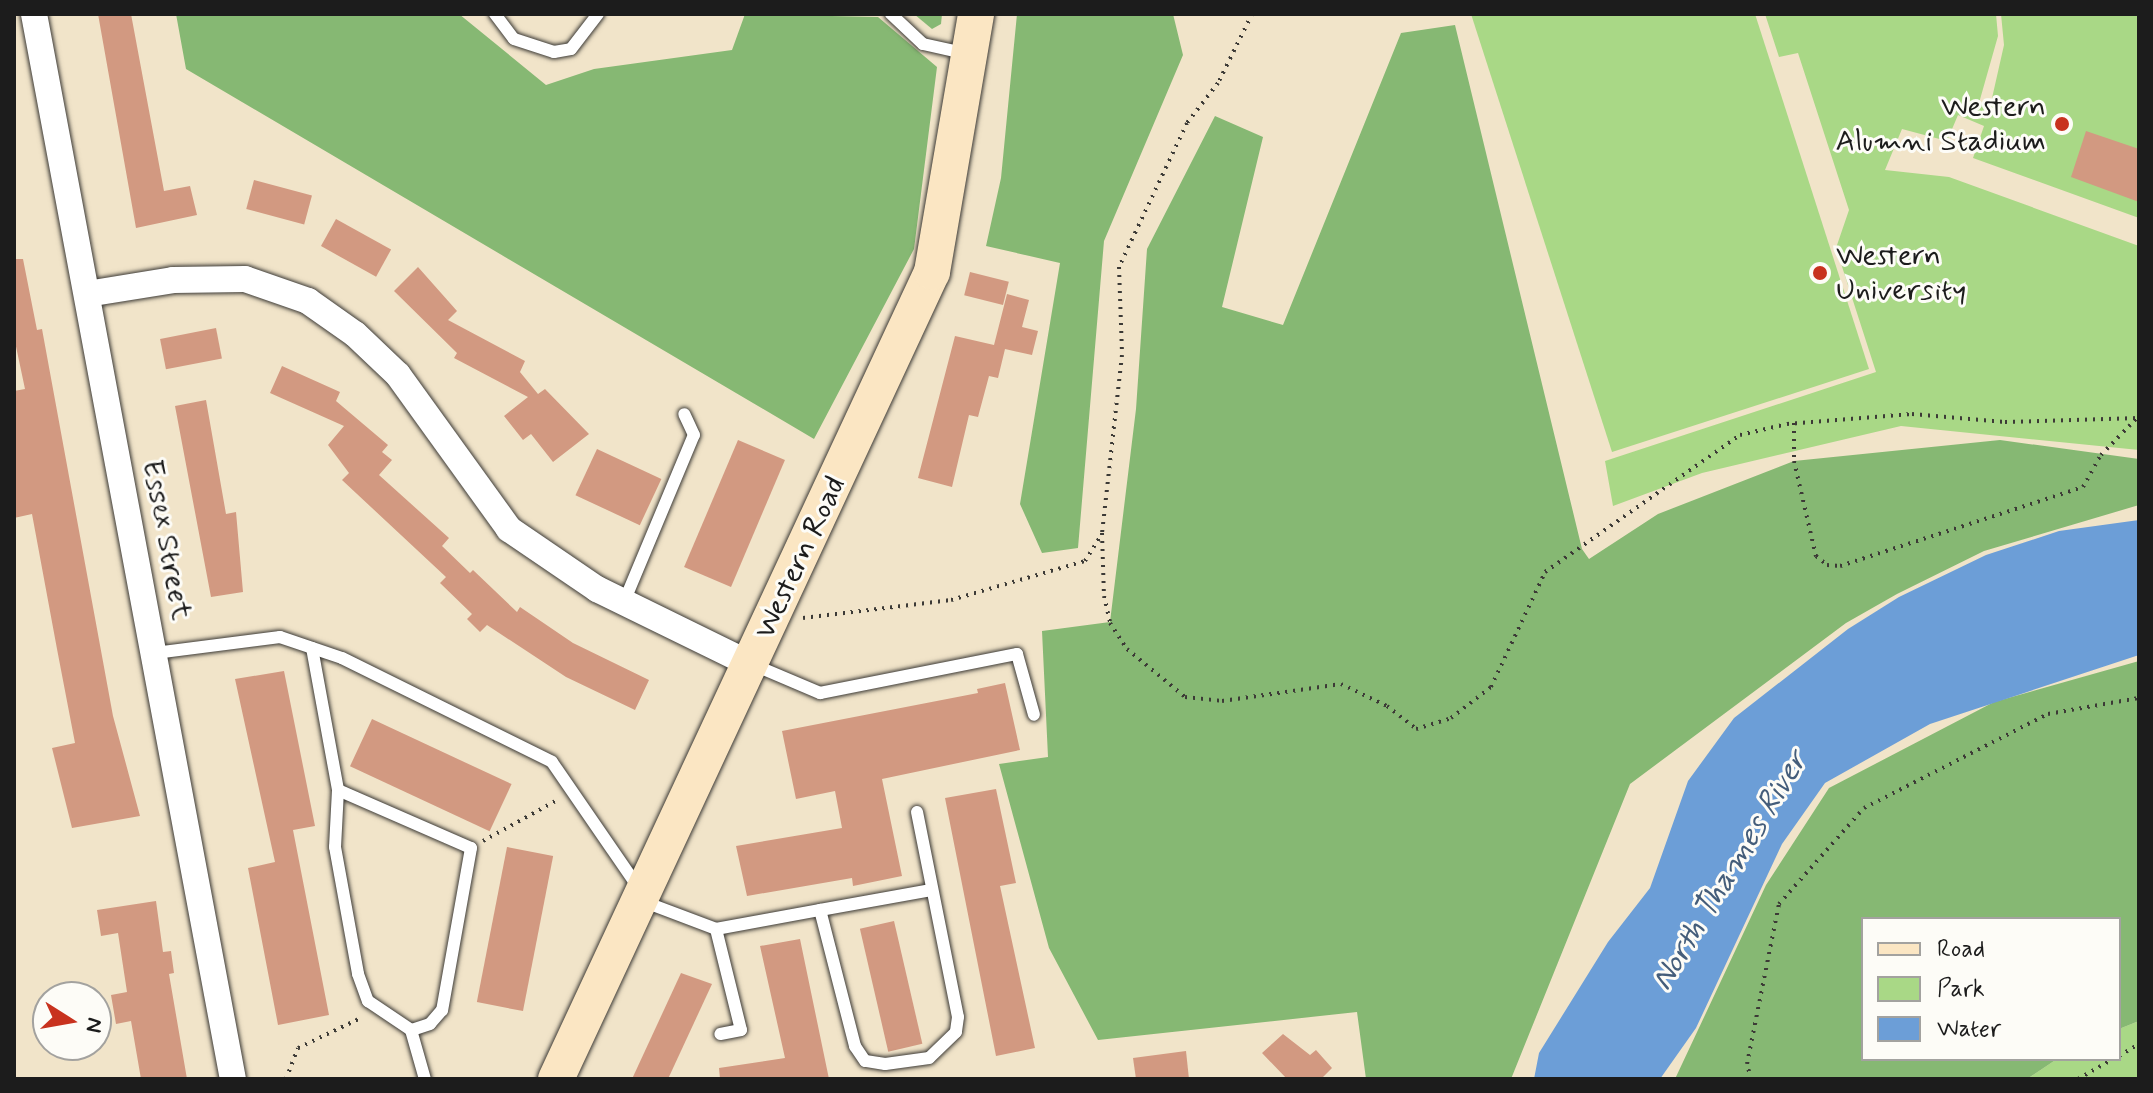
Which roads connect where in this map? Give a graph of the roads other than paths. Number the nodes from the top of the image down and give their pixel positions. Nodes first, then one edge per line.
1 (34, 14) edge
2 (495, 14) edge
3 (598, 14) edge
4 (891, 14) edge
5 (976, 14) edge
6 (971, 55) junction
7 (87, 294) junction
8 (684, 414) dead end
9 (624, 602) junction
10 (312, 648) junction
11 (155, 653) junction
12 (752, 665) junction
13 (1034, 715) dead end
14 (338, 790) junction
15 (917, 812) dead end
16 (931, 890) junction
17 (640, 896) junction
18 (820, 910) junction
19 (716, 929) junction
20 (411, 1030) junction
21 (720, 1034) dead end
22 (233, 1079) edge
23 (425, 1079) edge
24 (556, 1079) edge

1 - 7 street, Essex Street
2 - 3 lane
4 - 6 lane
5 - 6 main road, Western Road
6 - 12 main road, Western Road
7 - 9 street
7 - 11 street, Essex Street
8 - 9 lane
9 - 12 street
10 - 11 lane
10 - 14 lane
10 - 17 lane
11 - 22 street, Essex Street
12 - 13 lane
12 - 17 main road, Western Road
14 - 20 lane
14 - 20 lane
15 - 16 lane
16 - 18 lane
16 - 18 lane
17 - 19 lane
17 - 24 main road, Western Road
18 - 19 lane
19 - 21 lane
20 - 23 lane

